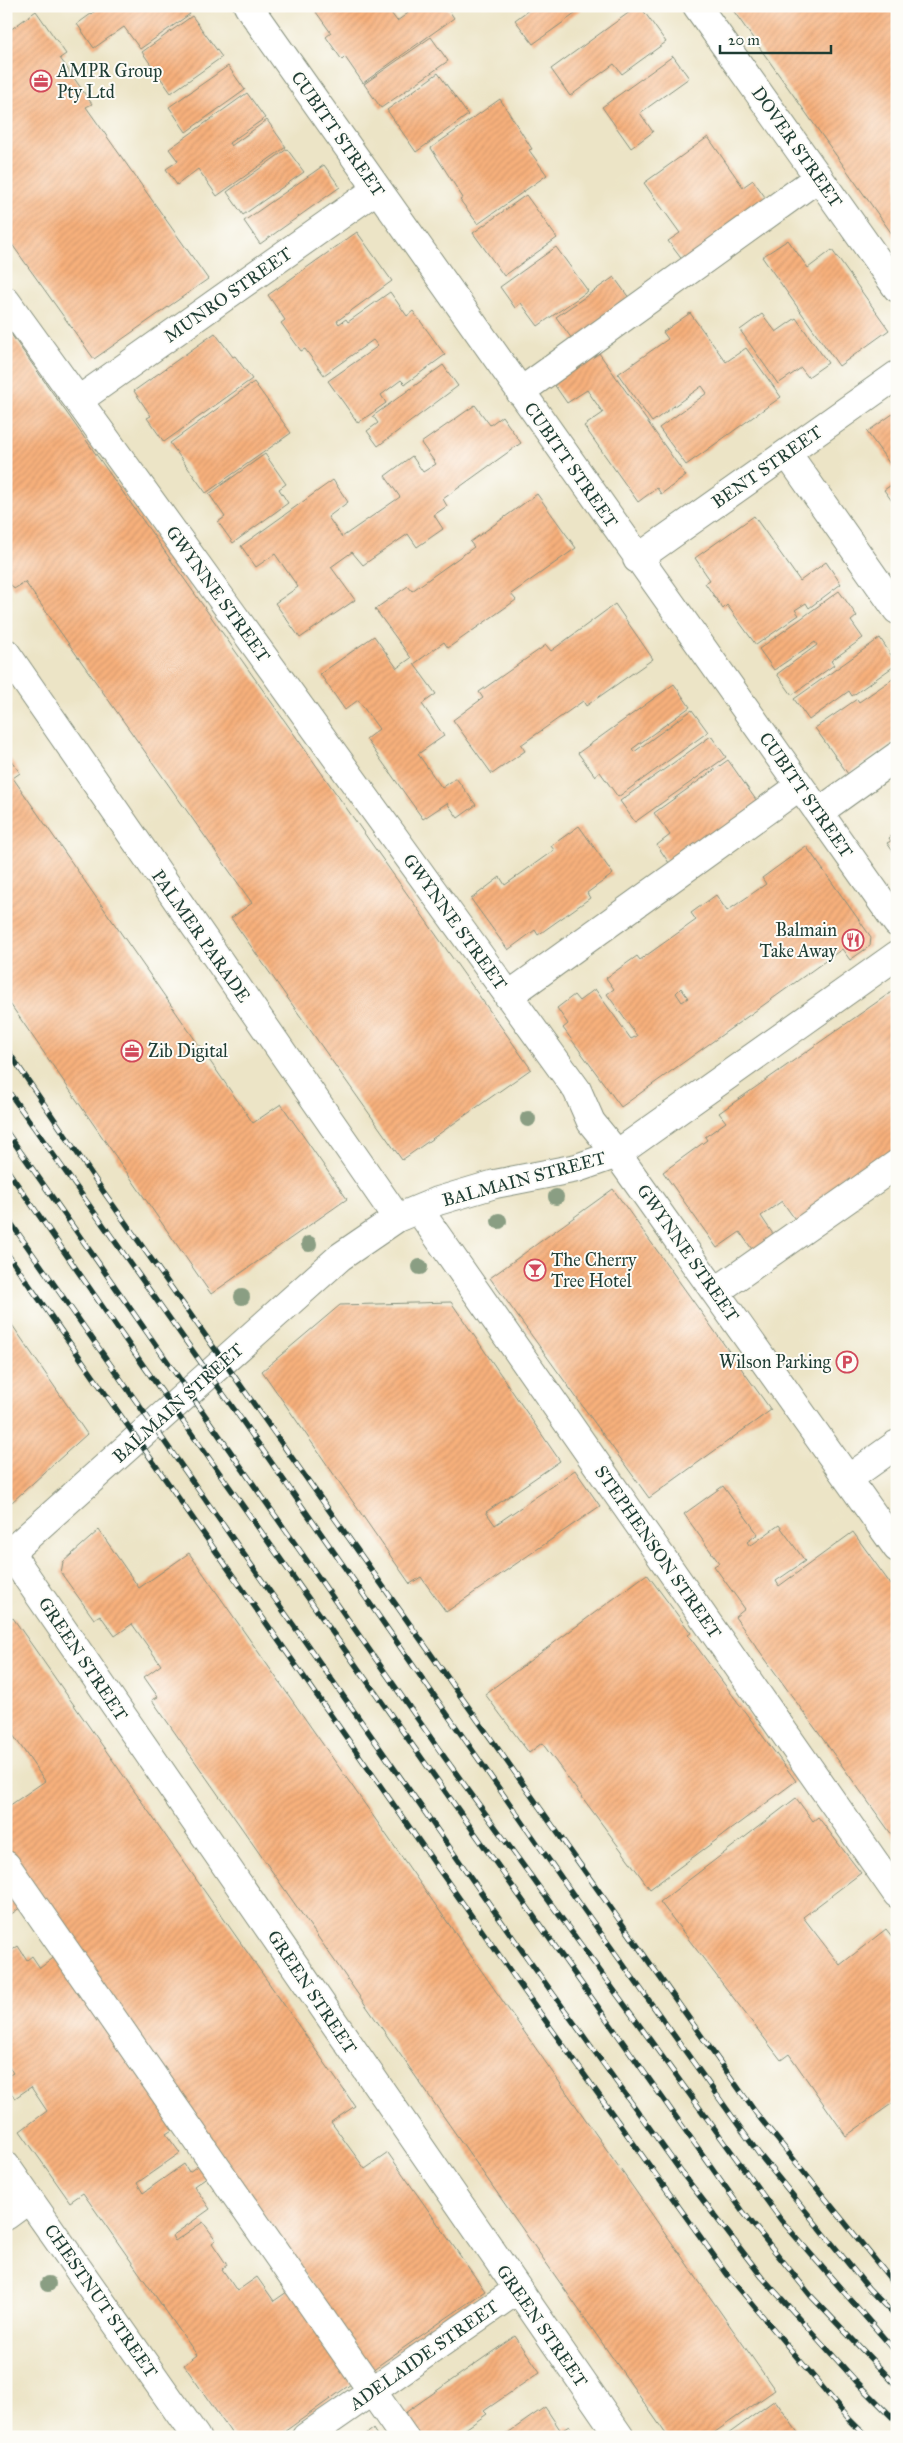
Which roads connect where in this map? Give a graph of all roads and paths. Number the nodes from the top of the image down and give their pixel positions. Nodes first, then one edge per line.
1 (248, 6) edge
2 (698, 6) edge
3 (819, 177) junction
4 (377, 189) junction
5 (897, 288) edge
6 (6, 301) edge
7 (897, 376) edge
8 (520, 392) junction
9 (79, 400) junction
10 (787, 453) junction
11 (637, 559) junction
12 (897, 610) edge
13 (6, 654) edge
14 (897, 756) edge
15 (800, 786) junction
16 (819, 812) junction
17 (897, 923) edge
18 (897, 954) edge
19 (508, 996) junction
20 (617, 1154) junction
21 (897, 1164) edge
22 (408, 1214) junction
23 (715, 1292) junction
24 (897, 1444) edge
25 (848, 1480) junction
26 (897, 1548) edge
27 (8, 1552) edge
28 (6, 1865) edge
29 (897, 1894) edge
30 (6, 2166) edge
31 (29, 2199) junction
32 (6, 2216) edge
33 (517, 2290) junction
34 (372, 2392) junction
35 (196, 2437) edge
36 (306, 2437) edge
37 (404, 2437) edge
38 (620, 2437) edge

1 - 4 street, CUBITT STREET
2 - 3 street, DOVER STREET
3 - 5 street, DOVER STREET
3 - 8 street
4 - 8 street, CUBITT STREET
4 - 9 street, MUNRO STREET
6 - 9 street, GWYNNE STREET
7 - 10 street, BENT STREET
8 - 11 street, CUBITT STREET
9 - 19 street, GWYNNE STREET
10 - 11 street, BENT STREET
10 - 12 street
11 - 15 street, CUBITT STREET
13 - 22 street, PALMER PARADE
14 - 16 street
15 - 16 street, CUBITT STREET
15 - 19 street
16 - 17 street, CUBITT STREET
18 - 20 street, BALMAIN STREET
19 - 20 street, GWYNNE STREET
20 - 22 street, BALMAIN STREET
20 - 23 street, GWYNNE STREET
21 - 23 street
22 - 27 street, BALMAIN STREET
22 - 29 street, STEPHENSON STREET
23 - 25 street, GWYNNE STREET
24 - 25 street
25 - 26 street, GWYNNE STREET
27 - 33 street, GREEN STREET
28 - 34 street
30 - 31 street, CHESTNUT STREET
31 - 32 street
31 - 35 street, CHESTNUT STREET
33 - 34 street, ADELAIDE STREET
33 - 38 street, GREEN STREET
34 - 36 street, ADELAIDE STREET
34 - 37 street

